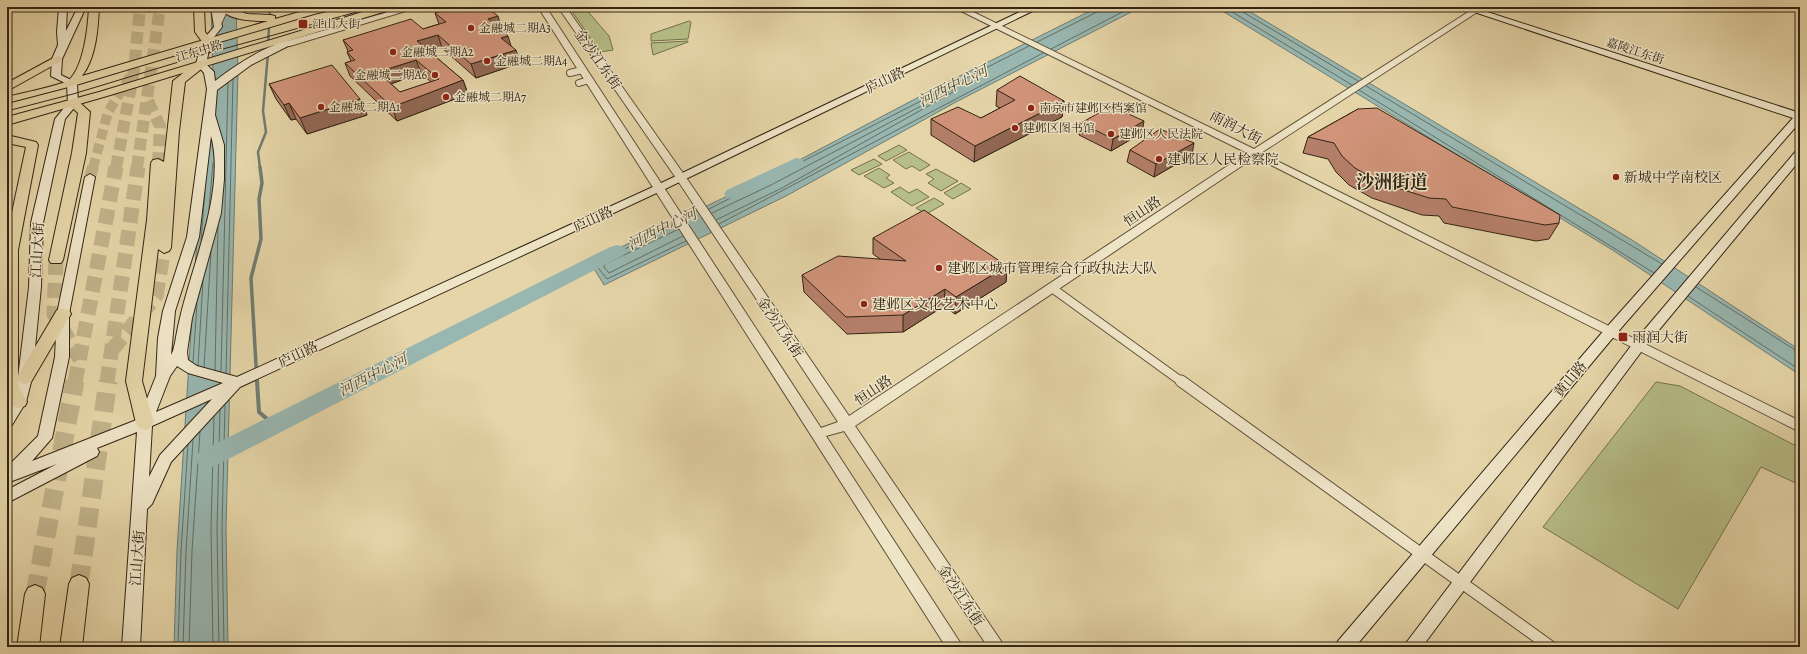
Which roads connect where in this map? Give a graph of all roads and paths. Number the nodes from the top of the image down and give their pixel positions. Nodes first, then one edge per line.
1 (63, 7) edge
2 (82, 7) edge
3 (94, 7) edge
4 (199, 7) edge
5 (332, 7) edge
6 (390, 7) edge
7 (415, 7) edge
8 (542, 7) edge
9 (564, 7) edge
10 (957, 7) edge
11 (1037, 7) edge
12 (1464, 7) edge
13 (222, 8) edge
14 (317, 9) edge
15 (1478, 9) edge
16 (290, 17) junction
17 (996, 26) junction
18 (207, 41) junction
19 (268, 44) junction
20 (287, 44) junction
21 (64, 45) junction
22 (57, 59) junction
23 (201, 64) junction
24 (582, 70) junction
25 (570, 73) dead end
26 (589, 80) junction
27 (72, 83) junction
28 (579, 83) dead end
29 (7, 88) edge
30 (212, 89) junction
31 (7, 100) edge
32 (74, 103) junction
33 (210, 115) junction
34 (1800, 116) edge
35 (11, 120) edge
36 (7, 139) edge
37 (1254, 153) junction
38 (1800, 153) edge
39 (158, 164) tunnel mouth
40 (90, 177) tunnel mouth
41 (681, 178) junction
42 (659, 188) junction
43 (164, 248) tunnel mouth
44 (56, 260) tunnel mouth
45 (1052, 288) junction
46 (63, 314) junction
47 (1610, 331) junction
48 (1639, 345) junction
49 (180, 352) junction
50 (163, 376) junction
51 (25, 378) junction
52 (238, 382) junction
53 (20, 402) junction
54 (7, 421) edge
55 (145, 423) junction
56 (846, 425) junction
57 (1800, 427) edge
58 (818, 434) junction
59 (7, 477) edge
60 (7, 497) edge
61 (141, 511) junction
62 (1424, 554) junction
63 (1462, 582) junction
64 (79, 584) tunnel mouth
65 (35, 594) tunnel mouth
66 (28, 647) edge
67 (71, 647) edge
68 (131, 647) edge
69 (955, 647) edge
70 (997, 647) edge
71 (1344, 647) edge
72 (1412, 647) edge
73 (1552, 647) edge

1 - 21 main road
2 - 21 main road
3 - 27 main road
4 - 18 highway
5 - 14 main road, 江东中路
6 - 19 main road, 江东中路
7 - 20 street
8 - 24 street, 金沙江东街
9 - 41 street, 金沙江东街
10 - 17 street, 雨润大街
11 - 17 main road, 庐山路
12 - 15 main road, 嘉陵江东街
13 - 16 main road
13 - 18 main road
14 - 16 main road, 江东中路
15 - 34 main road, 嘉陵江东街
15 - 37 street, 恒山路
16 - 18 main road, 江东中路
17 - 37 street, 雨润大街
17 - 41 main road, 庐山路
18 - 23 main road
18 - 27 main road, 江东中路
19 - 20 street
19 - 23 main road, 江东中路
20 - 30 main road
21 - 22 main road
22 - 27 main road
22 - 29 main road
23 - 30 main road, 江山大街
23 - 32 main road, 江东中路
23 - 43 highway
24 - 25 street
24 - 26 street, 金沙江东街
26 - 28 street
26 - 42 street, 金沙江东街
27 - 31 main road, 江东中路
27 - 32 main road
30 - 33 main road, 江山大街
32 - 35 main road, 江东中路
32 - 44 highway
32 - 51 main road, 江山大街
33 - 49 main road, 江山大街
33 - 50 main road, 江山大街
34 - 47 main road, 黄山路
36 - 53 main road
37 - 45 street, 恒山路
37 - 47 street, 雨润大街
38 - 48 main road
39 - 55 highway
40 - 46 main road
41 - 42 main road, 庐山路
41 - 56 street, 金沙江东街
42 - 52 main road, 庐山路
42 - 58 street, 金沙江东街
45 - 56 street, 恒山路
45 - 62 street
46 - 51 highway
46 - 59 main road
47 - 48 street, 雨润大街
47 - 62 main road, 黄山路
48 - 57 street, 雨润大街
48 - 63 main road
49 - 50 main road, 江山大街
49 - 52 main road
50 - 55 main road, 江山大街
51 - 53 main road, 江山大街
52 - 55 main road, 庐山路
52 - 61 main road
53 - 54 main road, 江山大街
55 - 59 main road, 庐山路
55 - 60 main road, 庐山路
55 - 61 main road, 江山大街
56 - 58 street, 恒山路
56 - 70 street, 金沙江东街
58 - 69 street, 金沙江东街
61 - 68 main road, 江山大街
62 - 63 street
62 - 71 main road, 黄山路
63 - 72 main road
63 - 73 street
64 - 67 highway
65 - 66 highway

